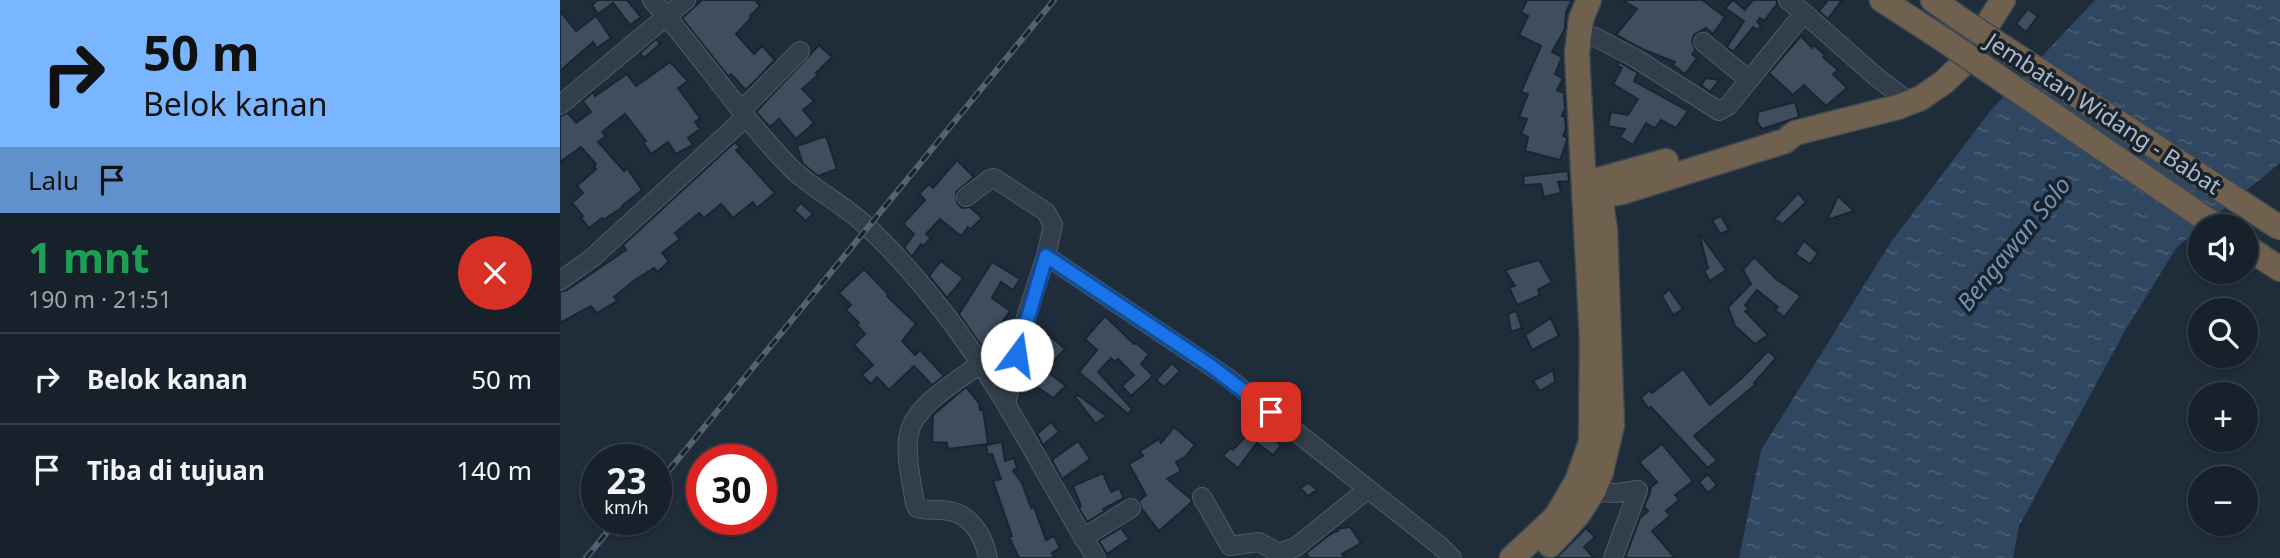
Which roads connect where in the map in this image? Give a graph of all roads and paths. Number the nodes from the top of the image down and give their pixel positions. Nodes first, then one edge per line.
1 (652, 0) edge
2 (686, 0) edge
3 (1589, 0) edge
4 (1604, 0) edge
5 (1788, 0) edge
6 (1882, 0) edge
7 (1933, 0) edge
8 (1998, 2) edge
9 (1804, 13) junction
10 (667, 16) junction
11 (1595, 37) junction
12 (1703, 42) dead end
13 (800, 51) dead end
14 (1749, 80) junction
15 (1909, 102) junction
16 (560, 105) edge
17 (743, 114) junction
18 (1592, 189) junction
19 (966, 197) dead end
20 (2198, 214) edge
21 (2280, 228) edge
22 (2258, 255) edge
23 (1046, 256) junction
24 (2280, 270) edge
25 (560, 281) edge
26 (980, 364) junction
27 (1006, 404) junction
28 (1368, 489) junction
29 (1592, 492) junction
30 (1202, 497) dead end
31 (1131, 508) dead end
32 (1083, 538) junction
33 (988, 558) edge
34 (1096, 558) edge
35 (1452, 558) edge
36 (1512, 558) edge
37 (1537, 558) edge
38 (1613, 558) edge

1 - 10 street
2 - 10 street
3 - 18 highway
4 - 11 highway
5 - 9 street
6 - 20 highway, Jembatan Widang - Babat, bridge
7 - 21 highway, Jembatan Widang - Babat, bridge
8 - 15 highway
9 - 14 street
9 - 15 street
10 - 16 street
10 - 17 street
11 - 14 street
11 - 18 highway
12 - 14 street
13 - 17 street
15 - 18 highway
17 - 25 street
17 - 26 street
18 - 29 highway
18 - 36 highway
19 - 23 street
22 - 24 highway
23 - 27 street
23 - 28 street
26 - 27 street
26 - 33 street
27 - 32 street
28 - 30 street
28 - 35 street
29 - 37 highway
29 - 38 street
31 - 32 street
32 - 34 street

